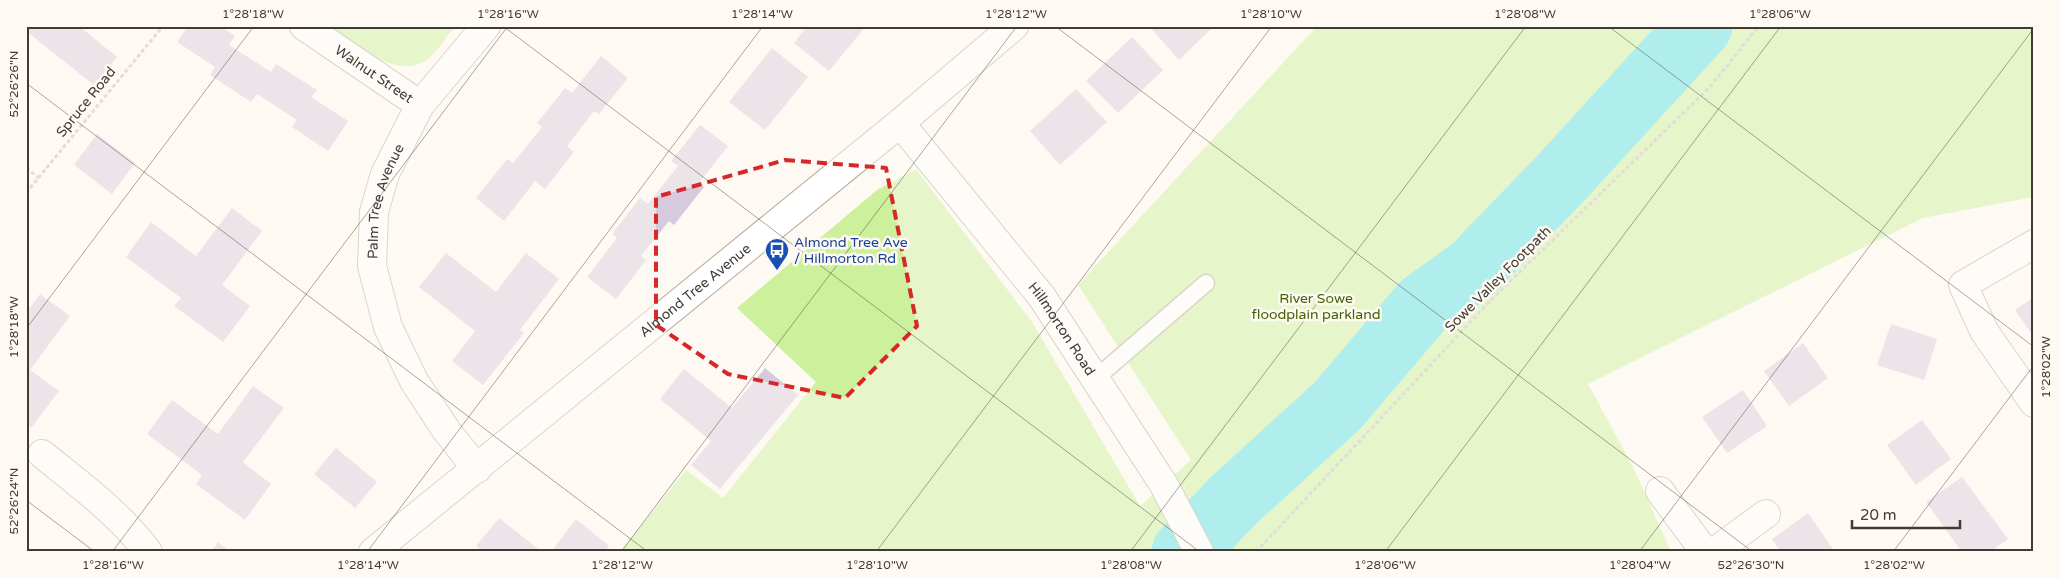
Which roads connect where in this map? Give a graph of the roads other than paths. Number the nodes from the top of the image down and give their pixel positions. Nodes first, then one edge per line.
1 (304, 26) edge
2 (486, 26) edge
3 (1014, 26) edge
4 (420, 105) junction
5 (900, 123) junction
6 (2034, 244) edge
7 (1206, 283) dead end
8 (1095, 379) junction
9 (2034, 403) edge
10 (42, 454) dead end
11 (477, 469) junction
12 (1660, 491) dead end
13 (1766, 514) dead end
14 (148, 552) edge
15 (373, 552) edge
16 (1199, 552) edge
17 (1705, 552) edge
18 (1714, 552) edge

1 - 4 street, Walnut Street
2 - 4 street, Palm Tree Avenue
3 - 5 street, Almond Tree Avenue
4 - 11 street, Palm Tree Avenue
5 - 8 street, Hillmorton Road
5 - 11 street, Almond Tree Avenue
6 - 9 street
7 - 8 lane
8 - 16 street, Hillmorton Road
10 - 14 street
11 - 15 street, Almond Tree Avenue
12 - 17 street
13 - 18 street

